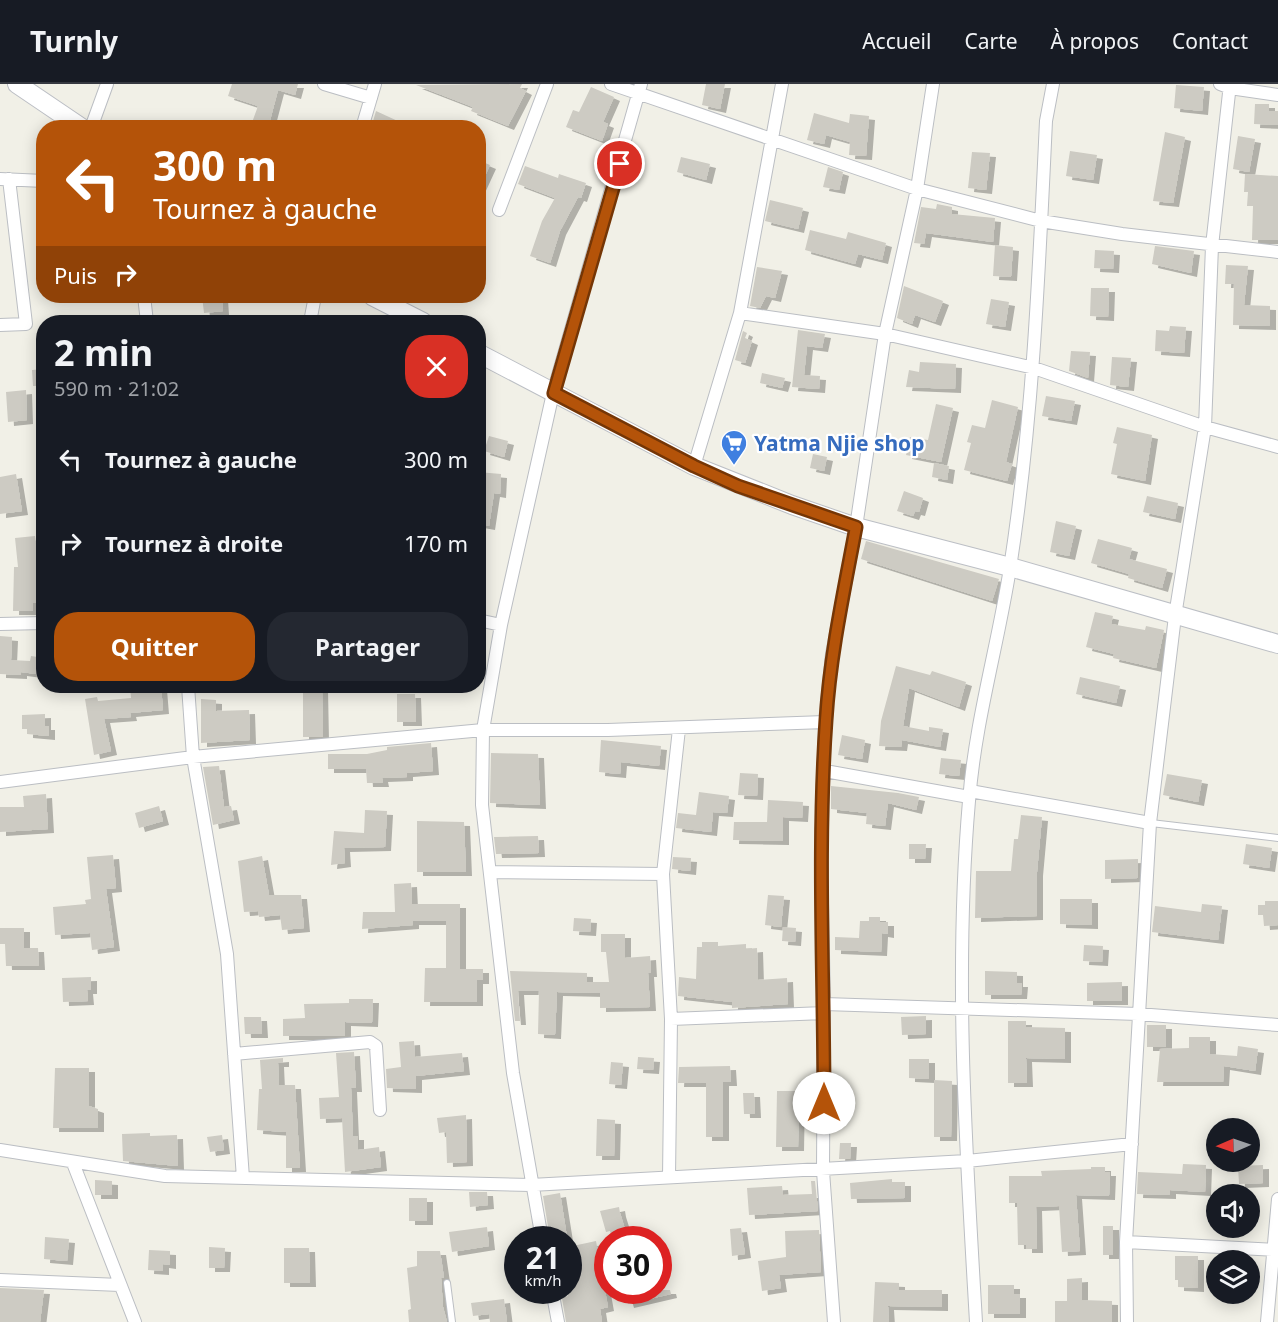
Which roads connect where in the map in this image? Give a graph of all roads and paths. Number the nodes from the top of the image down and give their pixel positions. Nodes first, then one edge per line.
1 (17, 84) edge
2 (107, 84) edge
3 (324, 84) edge
4 (375, 84) edge
5 (547, 84) edge
6 (611, 84) edge
7 (782, 84) edge
8 (933, 84) edge
9 (1053, 84) edge
10 (1227, 86) edge
11 (640, 89) edge
12 (1278, 95) edge
13 (371, 98) junction
14 (70, 120) edge
15 (94, 120) edge
16 (364, 120) edge
17 (773, 138) junction
18 (4, 179) edge
19 (36, 180) edge
20 (917, 189) junction
21 (499, 210) dead end
22 (1041, 221) junction
23 (1212, 246) junction
24 (1278, 252) edge
25 (386, 303) edge
26 (740, 313) junction
27 (409, 315) edge
28 (0, 325) edge
29 (885, 334) junction
30 (486, 357) edge
31 (1034, 368) junction
32 (554, 393) junction
33 (1205, 427) junction
34 (1278, 447) edge
35 (694, 466) junction
36 (856, 527) junction
37 (1010, 567) junction
38 (1175, 616) junction
39 (486, 622) edge
40 (36, 623) edge
41 (0, 624) edge
42 (501, 625) junction
43 (1278, 644) edge
44 (188, 693) edge
45 (825, 722) junction
46 (678, 729) junction
47 (483, 730) junction
48 (193, 757) junction
49 (825, 771) junction
50 (0, 782) edge
51 (970, 794) junction
52 (1150, 823) junction
53 (1278, 838) edge
54 (490, 872) junction
55 (663, 874) junction
56 (824, 1009) junction
57 (961, 1009) junction
58 (1138, 1014) junction
59 (671, 1019) junction
60 (1278, 1025) edge
61 (234, 1054) junction
62 (380, 1110) dead end
63 (1132, 1144) junction
64 (0, 1150) edge
65 (967, 1161) junction
66 (73, 1163) junction
67 (823, 1171) junction
68 (669, 1177) junction
69 (243, 1178) junction
70 (531, 1185) junction
71 (1278, 1199) edge
72 (539, 1226) edge
73 (1126, 1242) junction
74 (1275, 1250) edge
75 (0, 1280) edge
76 (447, 1283) dead end
77 (120, 1285) junction
78 (555, 1304) edge
79 (135, 1322) edge
80 (452, 1322) edge
81 (558, 1322) edge
82 (834, 1322) edge
83 (976, 1322) edge
84 (1126, 1322) edge
85 (1268, 1322) edge

1 - 14 street
2 - 15 street
3 - 13 street
4 - 13 street
5 - 21 street
6 - 11 street
7 - 17 street
8 - 20 street
9 - 22 street
10 - 12 street
10 - 23 street
11 - 17 street
11 - 32 street
13 - 16 street
17 - 20 street
17 - 26 street
18 - 19 street
18 - 28 street
20 - 22 street
20 - 29 street
22 - 23 street
22 - 31 street
23 - 24 street
23 - 33 street
25 - 27 street
26 - 29 street
26 - 35 street
29 - 31 street
29 - 36 street
30 - 32 street
31 - 33 street
31 - 37 street
32 - 35 street
32 - 42 street
33 - 34 street
33 - 38 street
35 - 36 street
36 - 37 street
36 - 45 street
37 - 38 street
37 - 51 street
38 - 43 street
38 - 52 street
39 - 42 street
40 - 41 street
42 - 47 street
44 - 48 street
45 - 46 street
45 - 49 street
46 - 47 street
46 - 55 street
47 - 48 street
47 - 54 street
48 - 50 street
48 - 61 street
49 - 51 street
49 - 56 street
51 - 52 street
51 - 57 street
52 - 53 lane
52 - 58 street
54 - 55 street
54 - 70 street
55 - 59 street
56 - 57 street
56 - 59 street
56 - 67 street
57 - 58 street
57 - 65 street
58 - 60 street
58 - 63 street
59 - 68 street
61 - 62 street
61 - 69 street
63 - 65 street
63 - 73 street
64 - 66 street
65 - 67 street
65 - 83 street
66 - 69 street
66 - 77 street
67 - 68 street
67 - 82 street
68 - 70 street
69 - 70 street
70 - 72 street
71 - 74 street
73 - 74 street
73 - 84 street
74 - 85 street
75 - 77 street
76 - 80 lane
77 - 79 street
78 - 81 street

